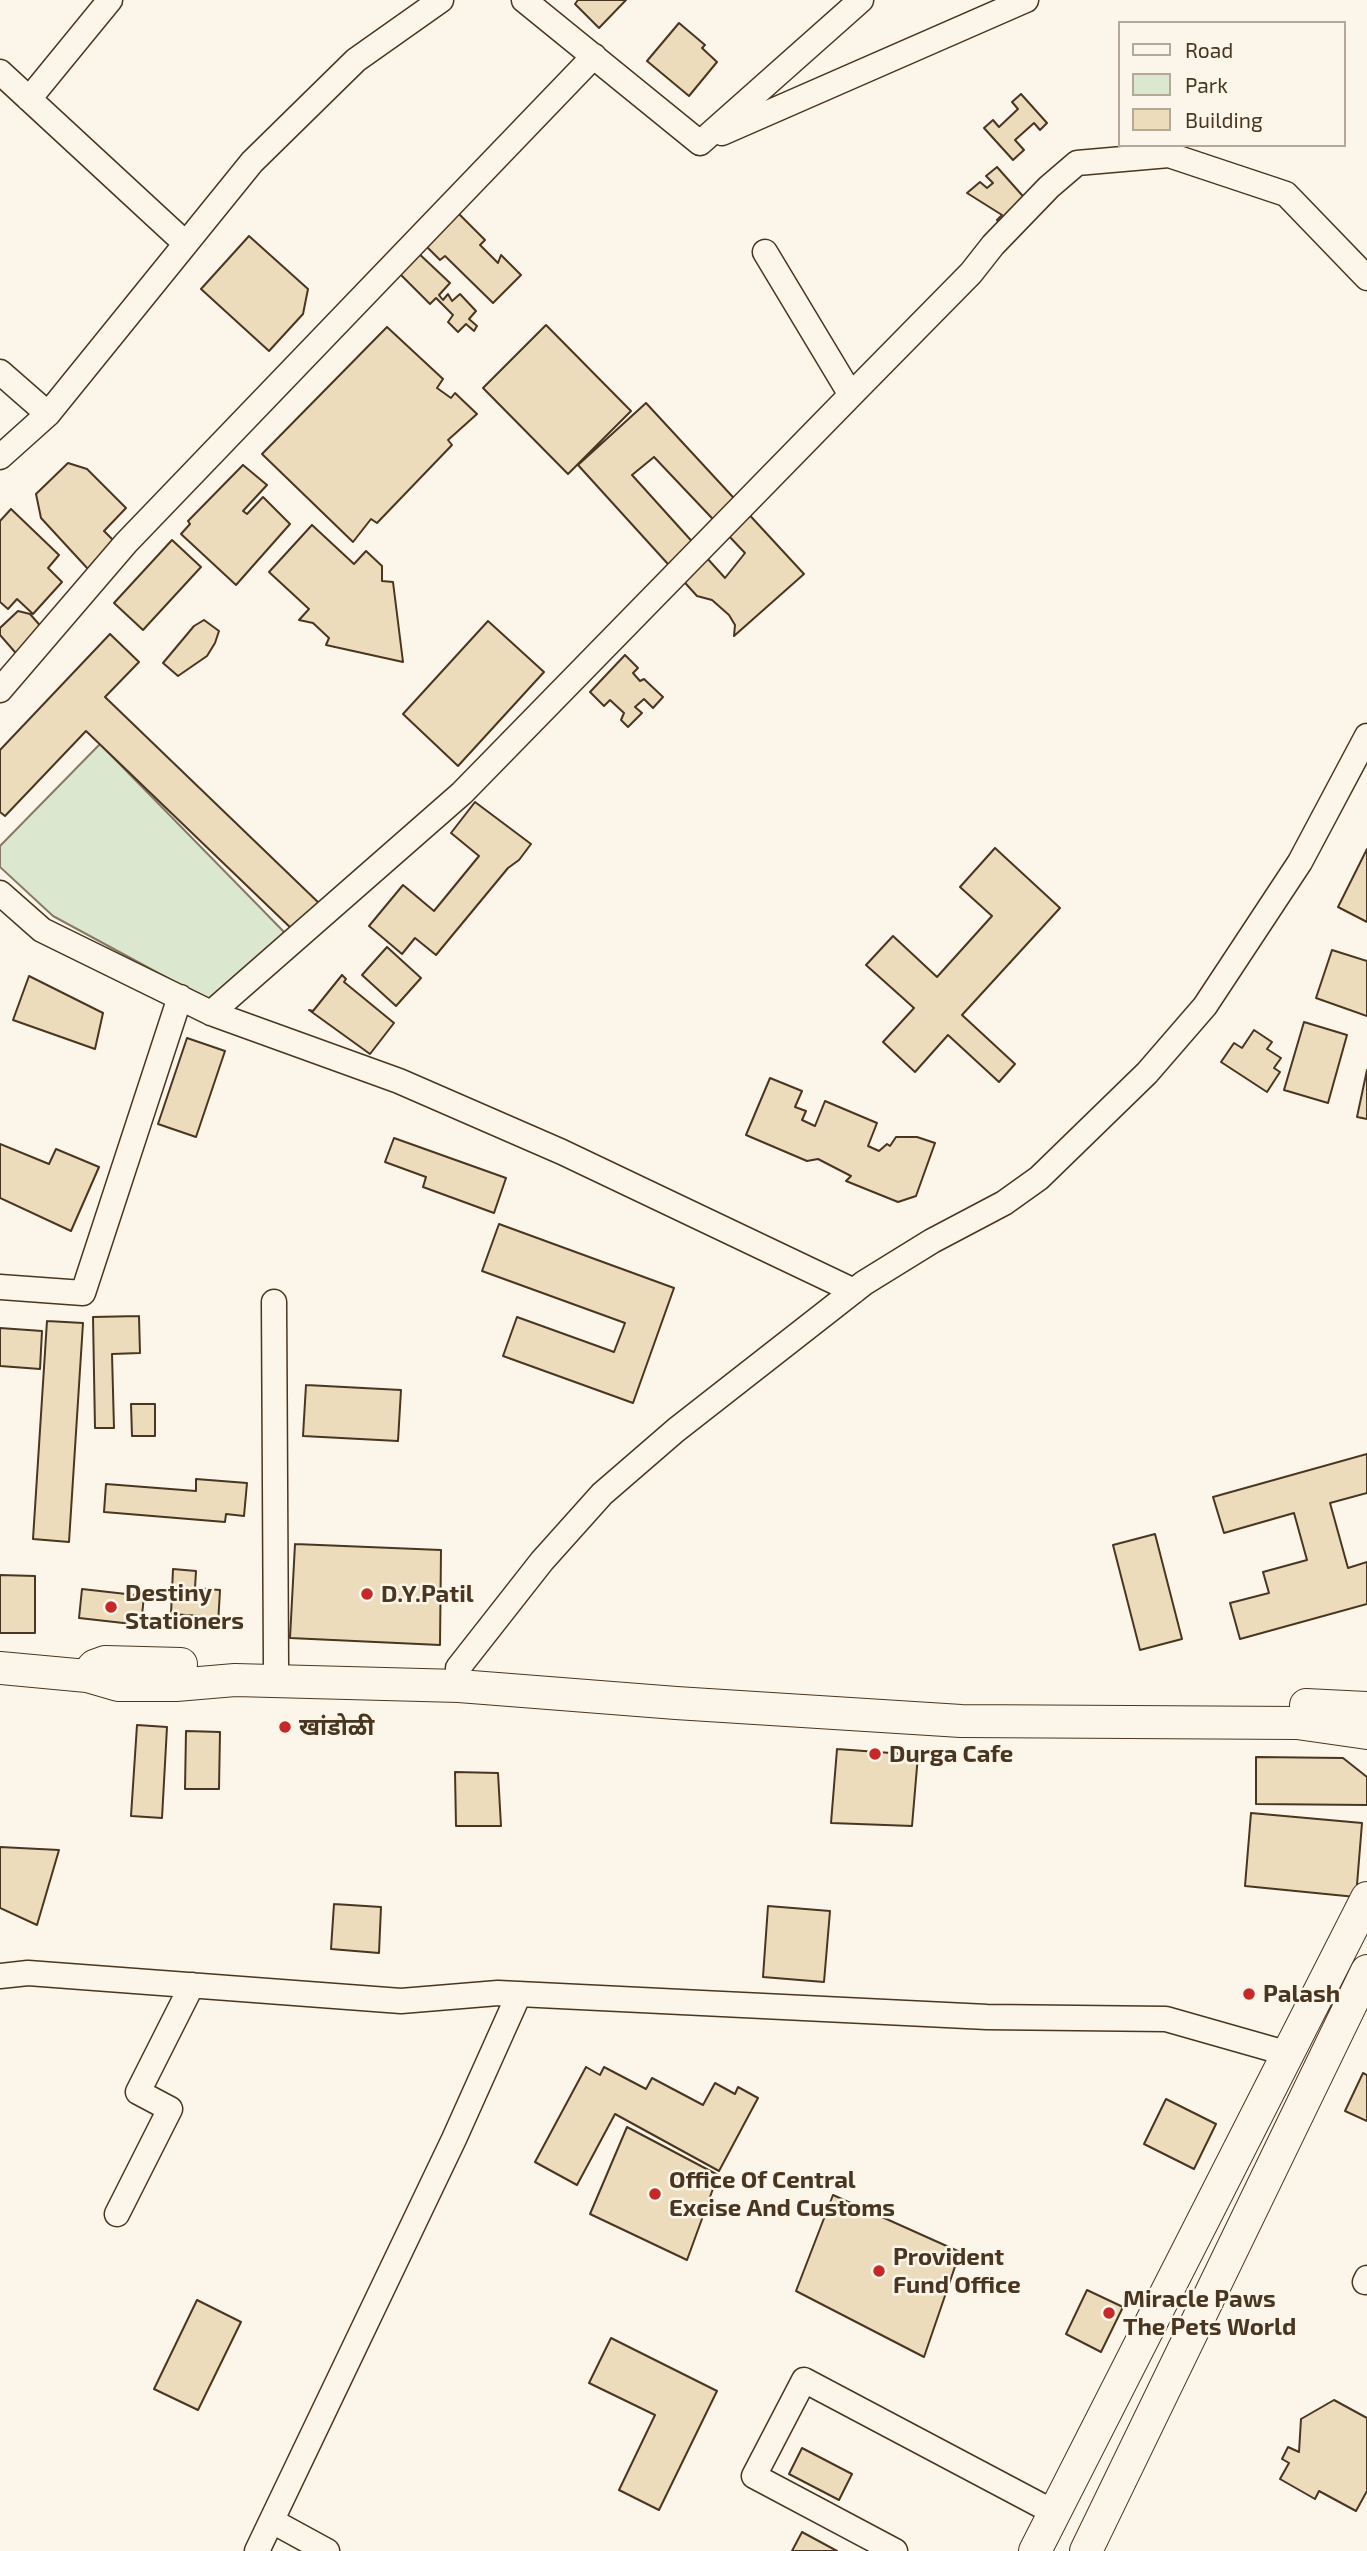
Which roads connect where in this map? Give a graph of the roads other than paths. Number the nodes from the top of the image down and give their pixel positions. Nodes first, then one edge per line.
1 (110, 0) edge
2 (441, 0) edge
3 (524, 0) edge
4 (861, 0) edge
5 (1026, 0) edge
6 (594, 56) junction
7 (0, 72) edge
8 (29, 99) junction
9 (700, 143) junction
10 (1174, 150) edge
11 (185, 243) junction
12 (765, 252) dead end
13 (1367, 278) edge
14 (0, 372) edge
15 (851, 395) junction
16 (48, 414) junction
17 (0, 457) edge
18 (0, 691) edge
19 (1367, 736) edge
20 (0, 893) edge
21 (180, 998) junction
22 (211, 1013) junction
23 (0, 1287) edge
24 (854, 1291) junction
25 (274, 1302) dead end
26 (276, 1665) junction
27 (0, 1668) edge
28 (87, 1676) junction
29 (458, 1677) junction
30 (1367, 1708) edge
31 (1367, 1733) edge
32 (1367, 1898) edge
33 (0, 1976) edge
34 (192, 1985) junction
35 (1364, 1987) edge
36 (519, 1994) junction
37 (1289, 2054) junction
38 (117, 2214) dead end
39 (1055, 2513) junction
40 (272, 2521) junction
41 (257, 2551) edge
42 (327, 2551) edge
43 (895, 2551) edge
44 (1035, 2551) edge
45 (1086, 2551) edge

1 - 8 street
2 - 11 street
3 - 6 street
4 - 9 street
5 - 9 street
6 - 9 street
6 - 18 street
7 - 8 street
8 - 11 street
10 - 13 street
10 - 15 street
11 - 16 street
12 - 15 street
14 - 16 street
15 - 22 street
16 - 17 street
19 - 24 street
20 - 21 street
21 - 22 street
21 - 23 street
22 - 24 street
24 - 29 street
25 - 26 street
26 - 28 main road
26 - 29 main road
27 - 28 main road
28 - 29 main road
29 - 30 main road
29 - 31 main road
32 - 37 main road
33 - 34 street
34 - 36 street
34 - 38 street
35 - 45 main road
36 - 37 street
36 - 40 street
37 - 39 main road
39 - 43 street
39 - 44 main road
40 - 41 street
40 - 42 street

